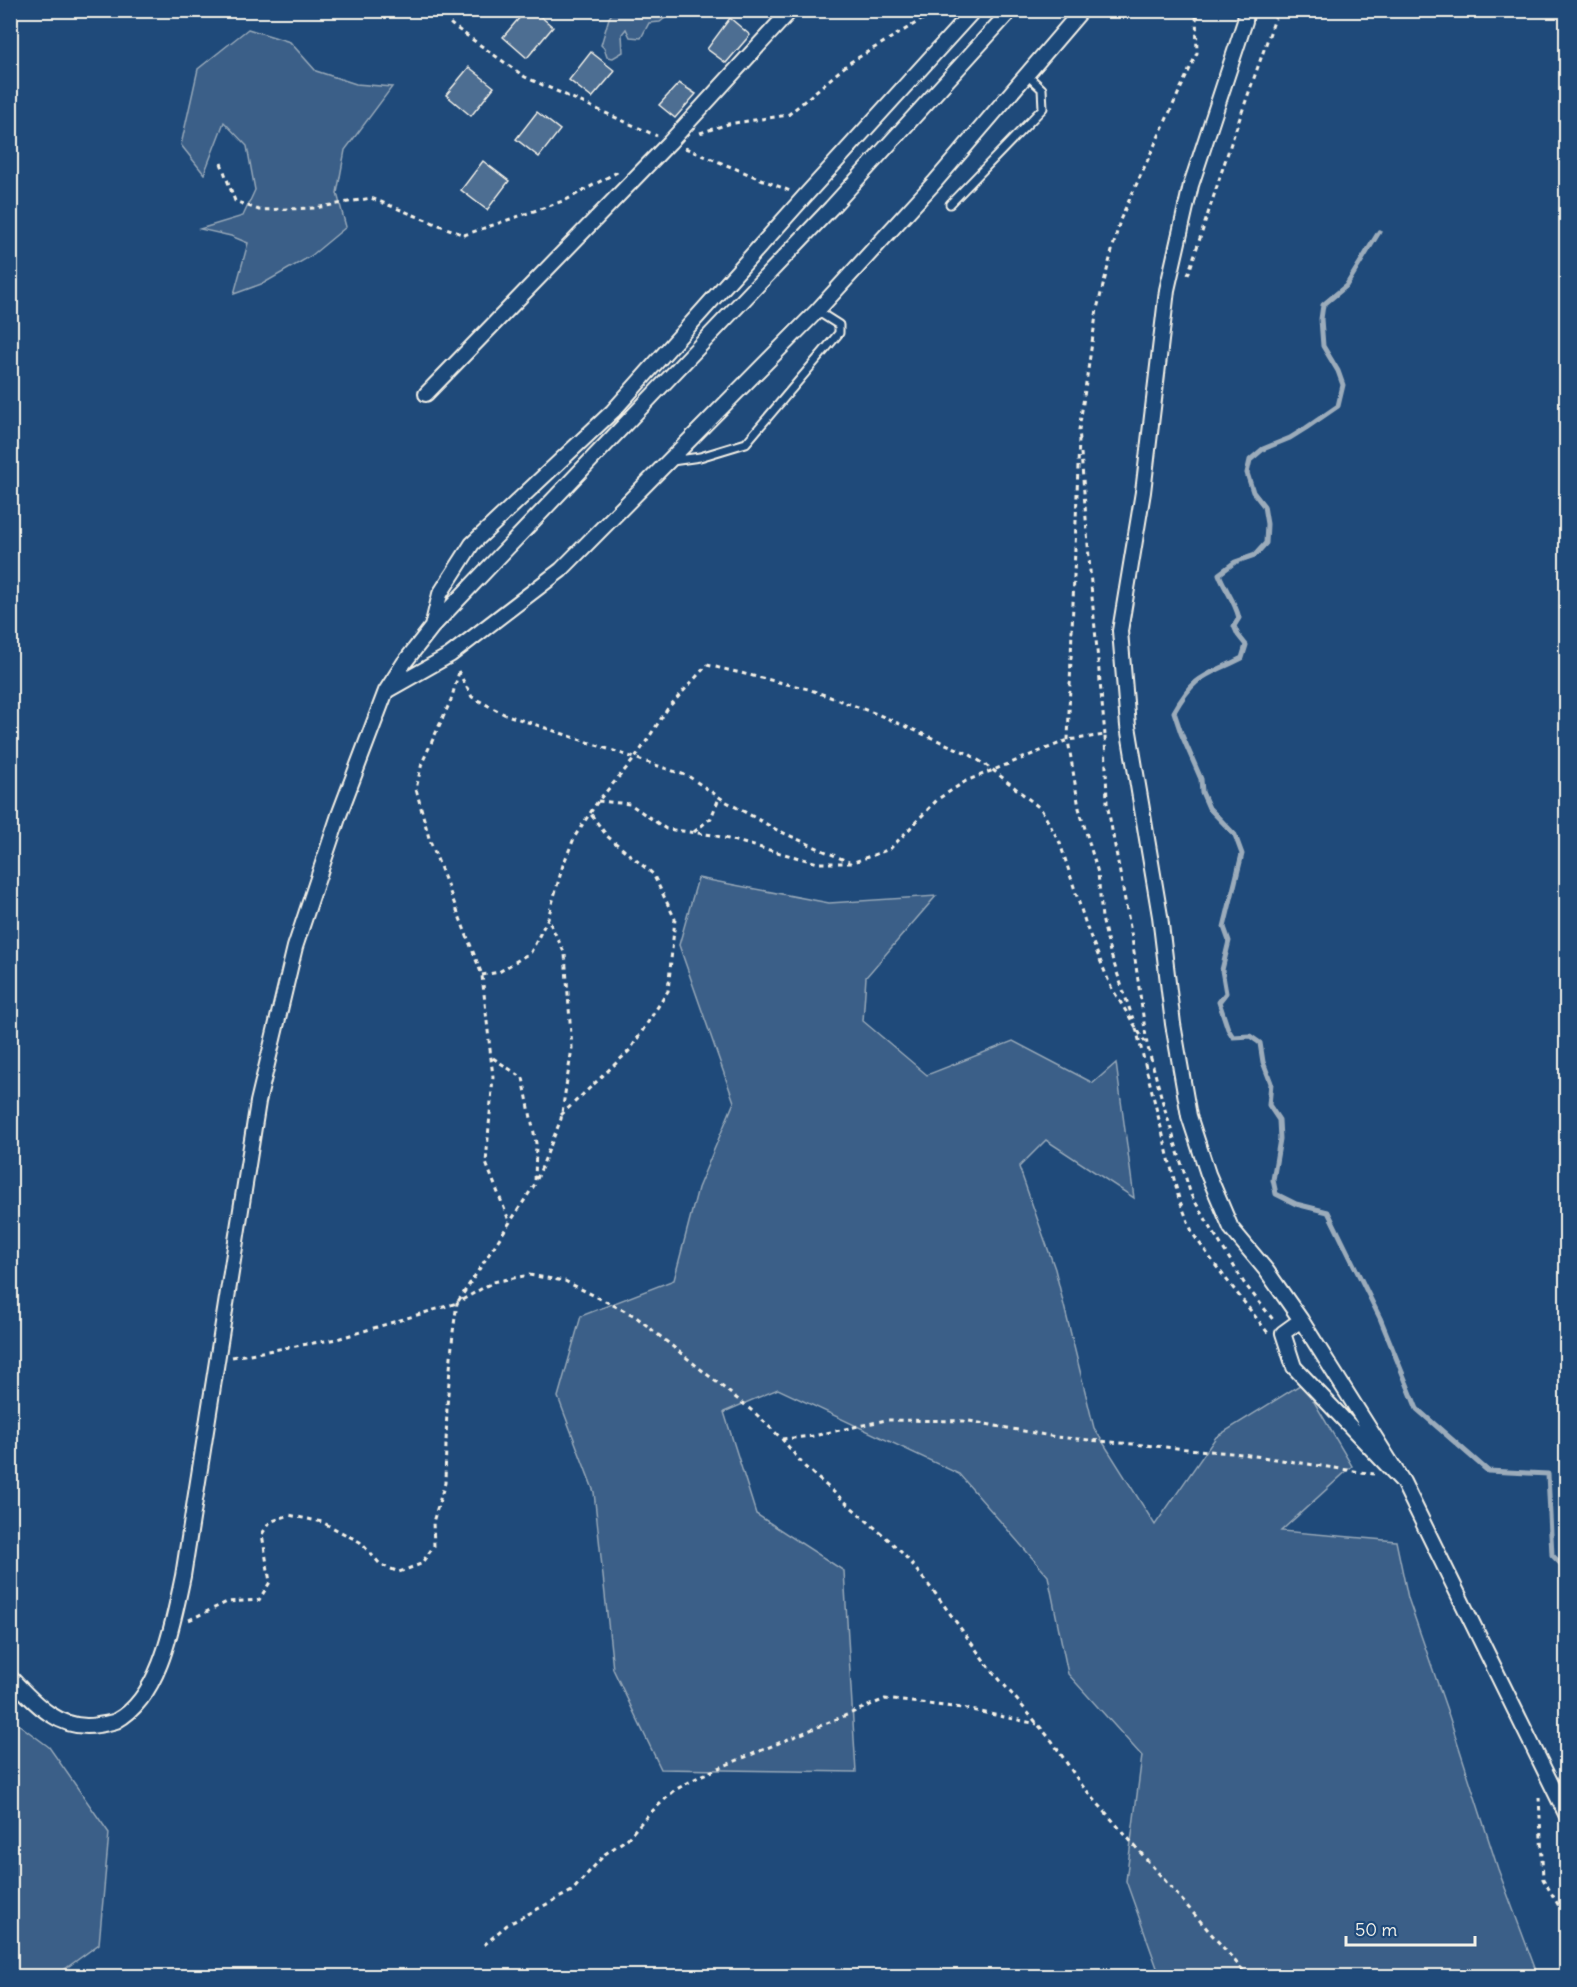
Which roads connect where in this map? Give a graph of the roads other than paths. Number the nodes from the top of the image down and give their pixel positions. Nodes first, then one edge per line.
1 (791, 10) edge
2 (974, 10) edge
3 (1011, 10) edge
4 (1082, 10) edge
5 (1246, 10) edge
6 (1027, 75) junction
7 (950, 204) dead end
8 (817, 310) junction
9 (426, 394) dead end
10 (668, 461) junction
11 (432, 627) junction
12 (386, 691) junction
13 (1301, 1320) junction
14 (1402, 1482) junction
15 (10, 1677) edge
16 (1566, 1814) edge

1 - 9 street
2 - 11 street
3 - 11 street
4 - 6 street
5 - 13 street
6 - 7 lane
6 - 8 street
8 - 10 street
8 - 10 lane
10 - 12 street
11 - 12 street
12 - 15 street
13 - 14 street
13 - 14 street
14 - 16 street

